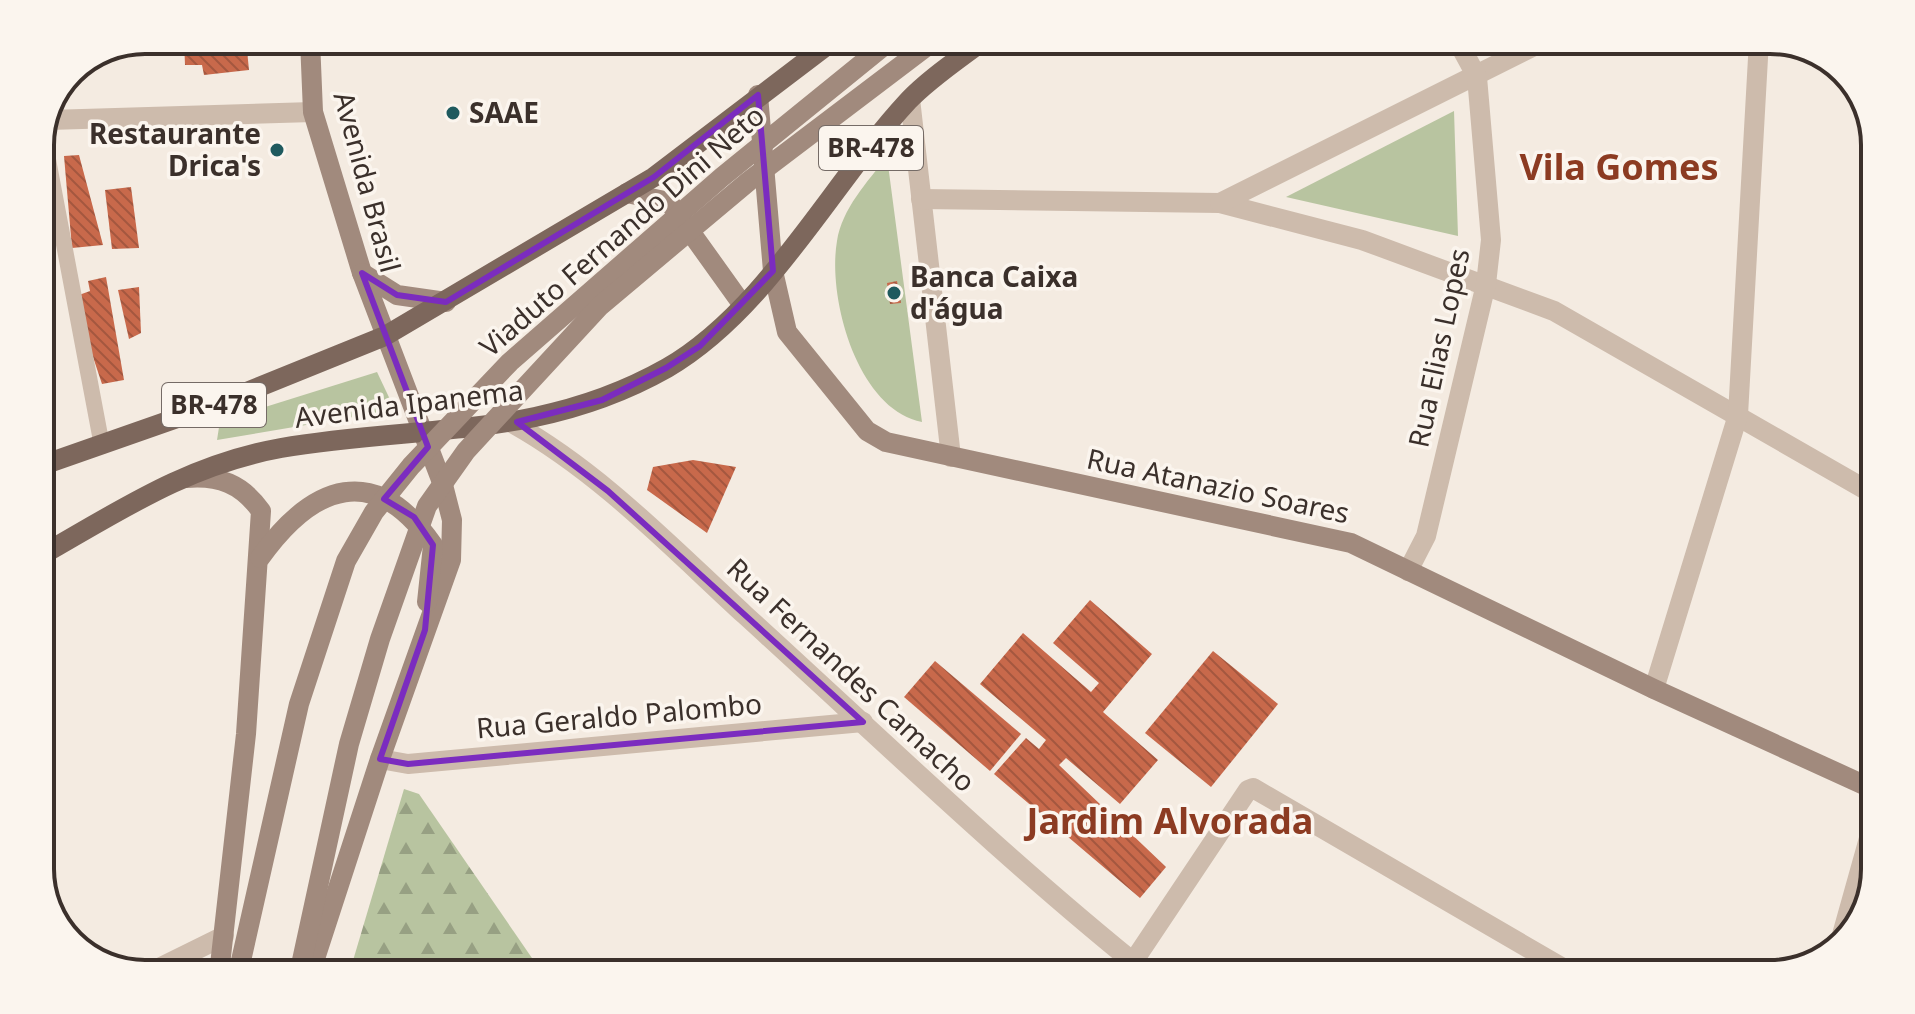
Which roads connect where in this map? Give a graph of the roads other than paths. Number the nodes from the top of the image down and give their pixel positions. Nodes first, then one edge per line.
1 (311, 54) edge
2 (815, 54) edge
3 (874, 54) edge
4 (917, 54) edge
5 (966, 54) edge
6 (1465, 54) edge
7 (1520, 54) edge
8 (1758, 54) edge
9 (1477, 77) junction
10 (758, 95) junction
11 (910, 99) junction
12 (313, 112) junction
13 (57, 120) edge
14 (54, 191) edge
15 (627, 193) junction
16 (921, 199) junction
17 (1220, 203) junction
18 (773, 271) junction
19 (362, 273) junction
20 (1486, 284) junction
21 (446, 302) junction
22 (742, 304) junction
23 (385, 336) junction
24 (1738, 415) junction
25 (512, 423) junction
26 (423, 435) junction
27 (102, 446) junction
28 (951, 457) junction
29 (54, 461) edge
30 (174, 479) junction
31 (1861, 487) edge
32 (54, 548) edge
33 (260, 558) junction
34 (1408, 571) junction
35 (425, 630) junction
36 (1654, 689) junction
37 (863, 722) junction
38 (380, 759) junction
39 (1861, 784) edge
40 (1861, 867) edge
41 (1846, 919) edge
42 (224, 936) junction
43 (175, 960) edge
44 (221, 960) edge
45 (241, 960) edge
46 (302, 960) edge
47 (315, 960) edge
48 (1132, 960) edge
49 (1146, 960) edge
50 (1549, 960) edge

1 - 12 main road, Avenida Brasil
2 - 10 main road, BR-478
3 - 45 main road, Viaduto Fernando Dini Neto, bridge
4 - 46 main road, Viaduto Fernando Dini Neto, bridge
5 - 11 main road, Avenida Ipanema / BR-478
6 - 9 street, Rua Elias Lopes
7 - 9 street
8 - 24 street
9 - 17 street
9 - 20 street, Rua Elias Lopes
10 - 15 main road, BR-478
10 - 18 main road, Rua Atanazio Soares
11 - 16 street
11 - 18 main road, Avenida Ipanema / BR-478
12 - 13 street
12 - 19 main road, Avenida Brasil
14 - 27 lane
15 - 21 main road, BR-478
15 - 22 main road
16 - 17 street
16 - 28 street
17 - 20 street
18 - 22 main road, Avenida Ipanema / BR-478
18 - 28 main road, Rua Atanazio Soares
19 - 21 main road
19 - 23 main road, Avenida Brasil
20 - 24 street
20 - 34 street, Rua Elias Lopes
21 - 23 main road, BR-478
22 - 25 main road, Avenida Ipanema / BR-478
23 - 26 main road, Avenida Brasil
23 - 27 main road, BR-478
24 - 31 street
24 - 36 street
25 - 26 main road, Avenida Ipanema / BR-478
25 - 37 street, Rua Fernandes Camacho
26 - 30 main road, Avenida Ipanema / BR-478
26 - 35 main road, Avenida Brasil
27 - 29 main road, BR-478
28 - 34 main road, Rua Atanazio Soares
30 - 32 main road, BR-478
30 - 33 main road
33 - 35 main road
33 - 42 main road
34 - 36 main road, Rua Atanazio Soares
35 - 38 main road
36 - 39 main road, Rua Atanazio Soares
37 - 38 street, Rua Geraldo Palombo
37 - 48 street, Rua Fernandes Camacho
38 - 47 main road
40 - 41 street
42 - 43 street
42 - 44 main road
49 - 50 street

